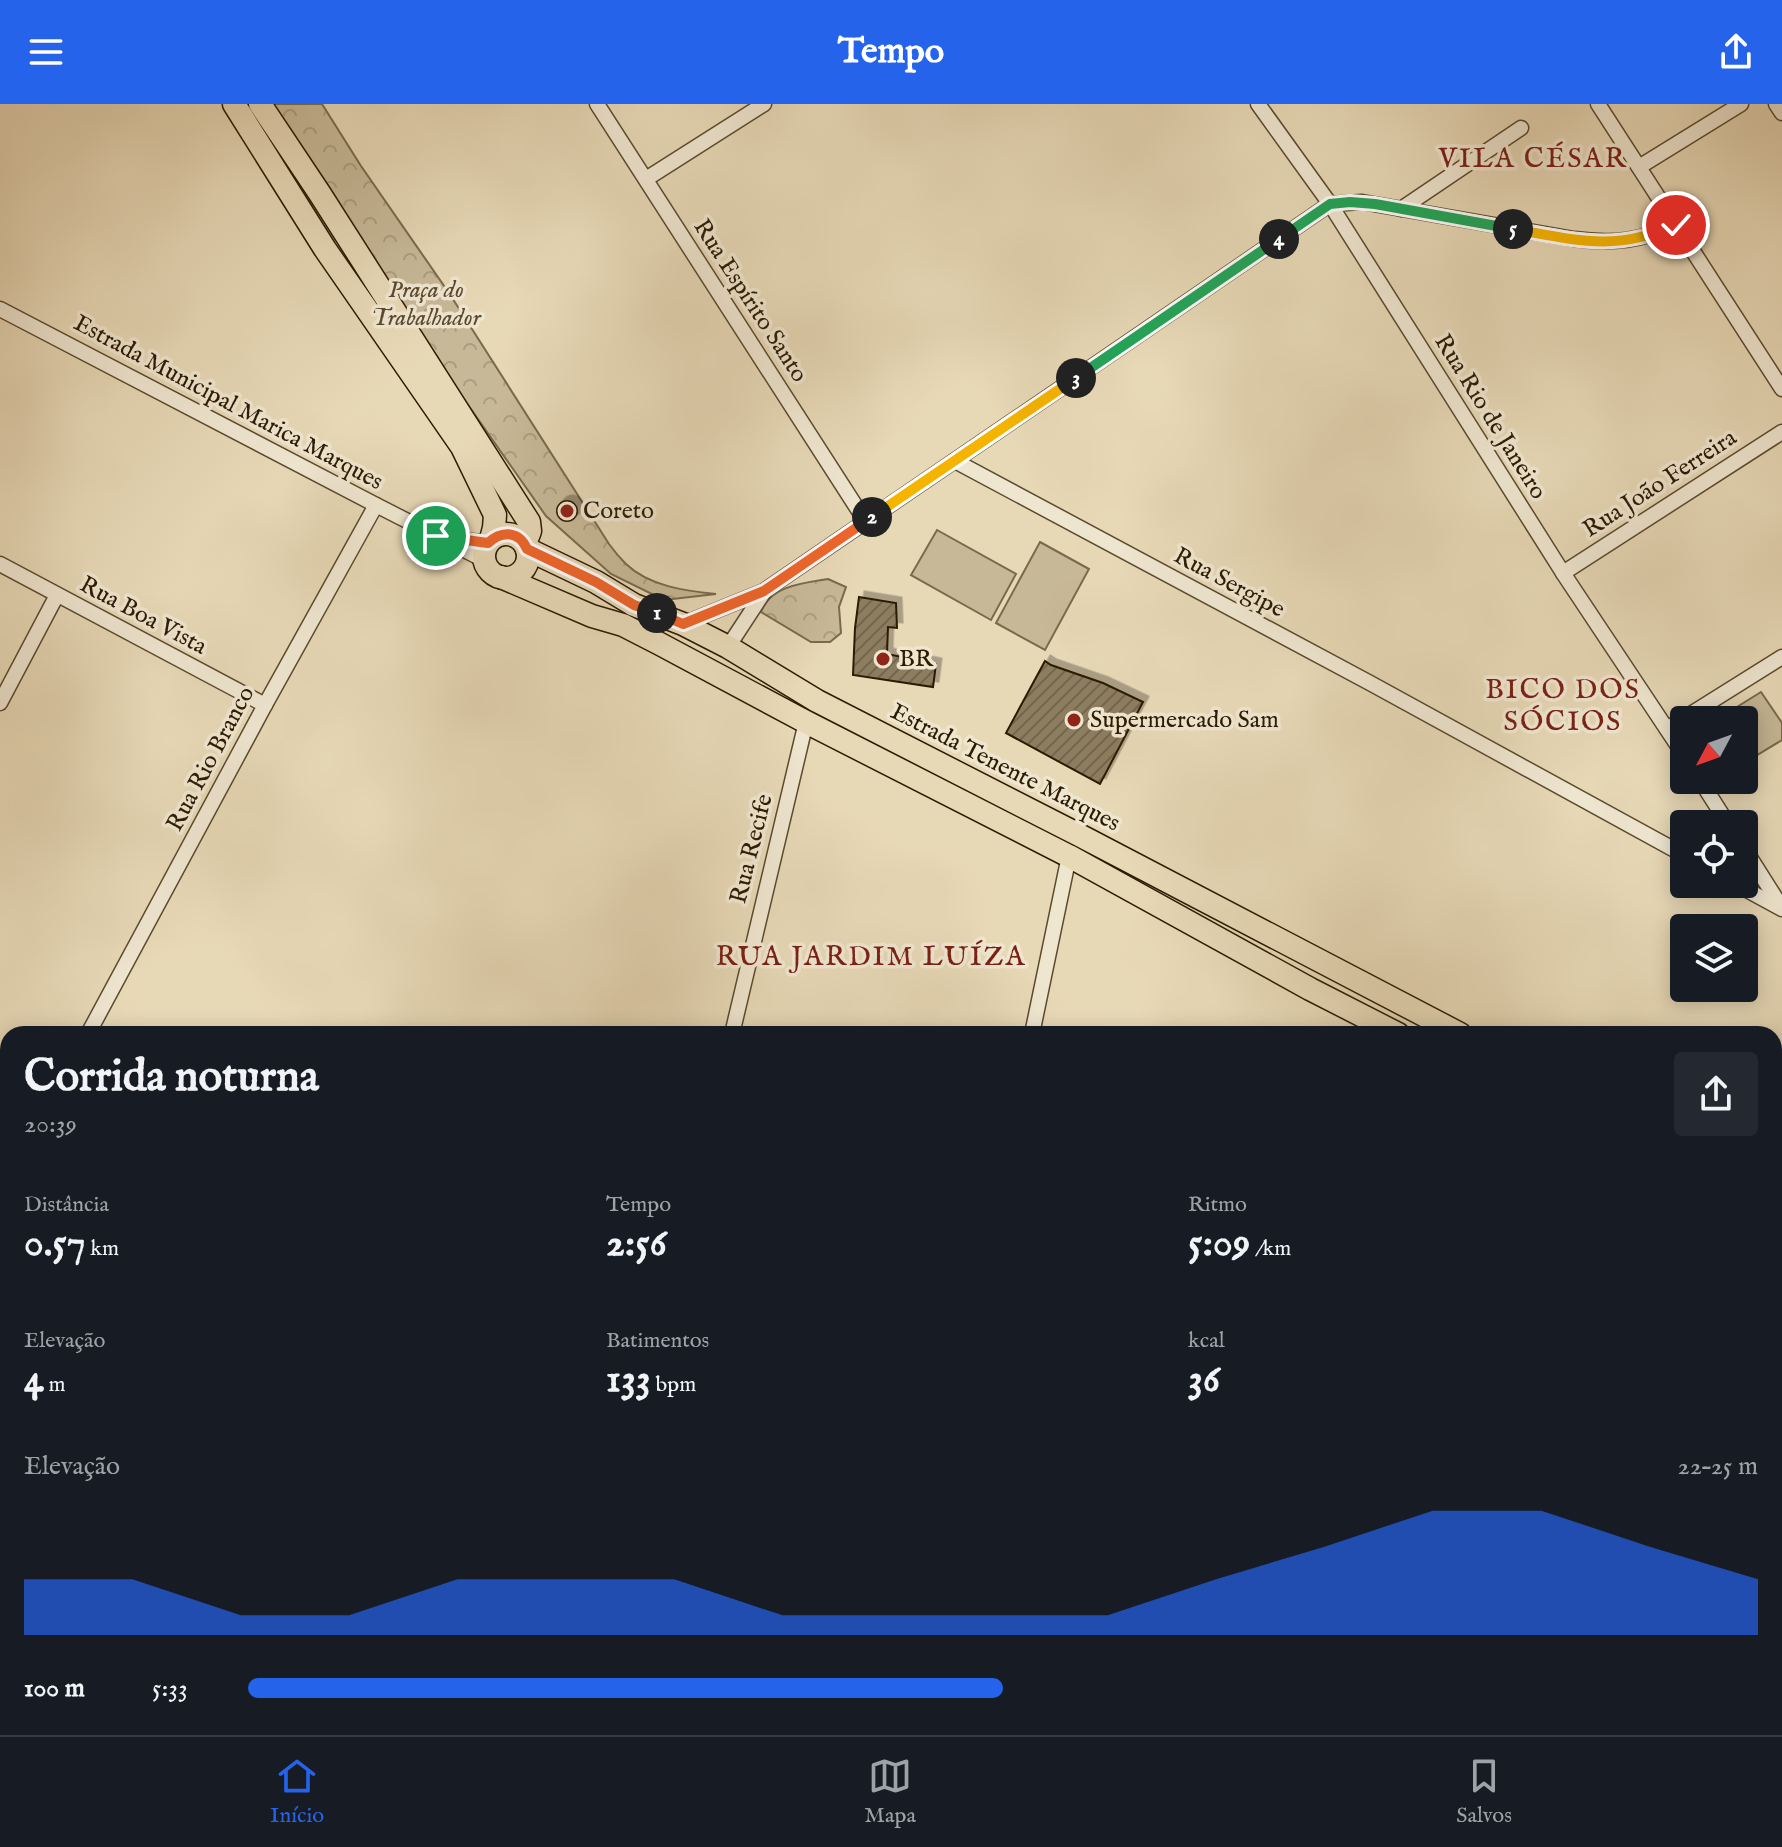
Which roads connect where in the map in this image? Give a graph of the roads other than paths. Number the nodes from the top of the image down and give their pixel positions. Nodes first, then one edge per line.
1 (234, 104) edge
2 (260, 104) edge
3 (597, 104) edge
4 (764, 104) edge
5 (1258, 104) edge
6 (1598, 104) edge
7 (1741, 104) edge
8 (1776, 104) edge
9 (1782, 113) edge
10 (1521, 128) dead end
11 (1639, 167) junction
12 (646, 179) junction
13 (1330, 204) junction
14 (1401, 209) junction
15 (1676, 225) junction
16 (0, 309) edge
17 (1782, 389) edge
18 (1782, 432) edge
19 (955, 461) junction
20 (376, 505) junction
21 (866, 522) junction
22 (488, 547) junction
23 (526, 547) junction
24 (0, 564) edge
25 (1563, 573) junction
26 (501, 577) junction
27 (764, 591) junction
28 (57, 595) junction
29 (683, 624) junction
30 (660, 644) junction
31 (728, 647) junction
32 (1782, 657) edge
33 (0, 703) edge
34 (265, 705) junction
35 (806, 722) junction
36 (1667, 729) junction
37 (1670, 734) edge
38 (1670, 847) edge
39 (1069, 856) junction
40 (1758, 870) edge
41 (1758, 895) edge
42 (1782, 908) edge
43 (92, 1026) edge
44 (734, 1026) edge
45 (1034, 1026) edge
46 (1382, 1026) edge
47 (1445, 1026) edge

1 - 22 main road
2 - 23 main road
3 - 12 street, Rua Espírito Santo
4 - 12 street
5 - 13 street, Rua Rio de Janeiro
6 - 11 street
7 - 11 street
8 - 9 street
10 - 14 street
11 - 15 street
12 - 21 street, Rua Espírito Santo
13 - 14 street
13 - 19 street
13 - 25 street, Rua Rio de Janeiro
14 - 15 street
15 - 17 street
16 - 20 street, Estrada Municipal Marica Marques
18 - 25 street, Rua João Ferreira
19 - 21 street
19 - 38 street, Rua Sergipe
20 - 22 street, Estrada Municipal Marica Marques
20 - 34 street, Rua Rio Branco
21 - 27 street
22 - 23 main road
22 - 26 main road
23 - 26 main road
23 - 29 main road, Estrada Tenente Marques
24 - 28 street, Rua Boa Vista
25 - 36 street, Rua Rio de Janeiro
26 - 30 main road, Estrada Tenente Marques
27 - 29 street
27 - 31 street
28 - 33 street
28 - 34 street, Rua Boa Vista
29 - 31 main road, Estrada Tenente Marques
30 - 31 main road
30 - 35 main road, Estrada Tenente Marques
31 - 47 main road, Estrada Tenente Marques
32 - 36 street
34 - 43 street, Rua Rio Branco
35 - 39 main road, Estrada Tenente Marques
35 - 44 street, Rua Recife
36 - 37 street, Rua Rio de Janeiro
39 - 45 street
39 - 46 main road, Estrada Tenente Marques
40 - 42 street
41 - 42 street

